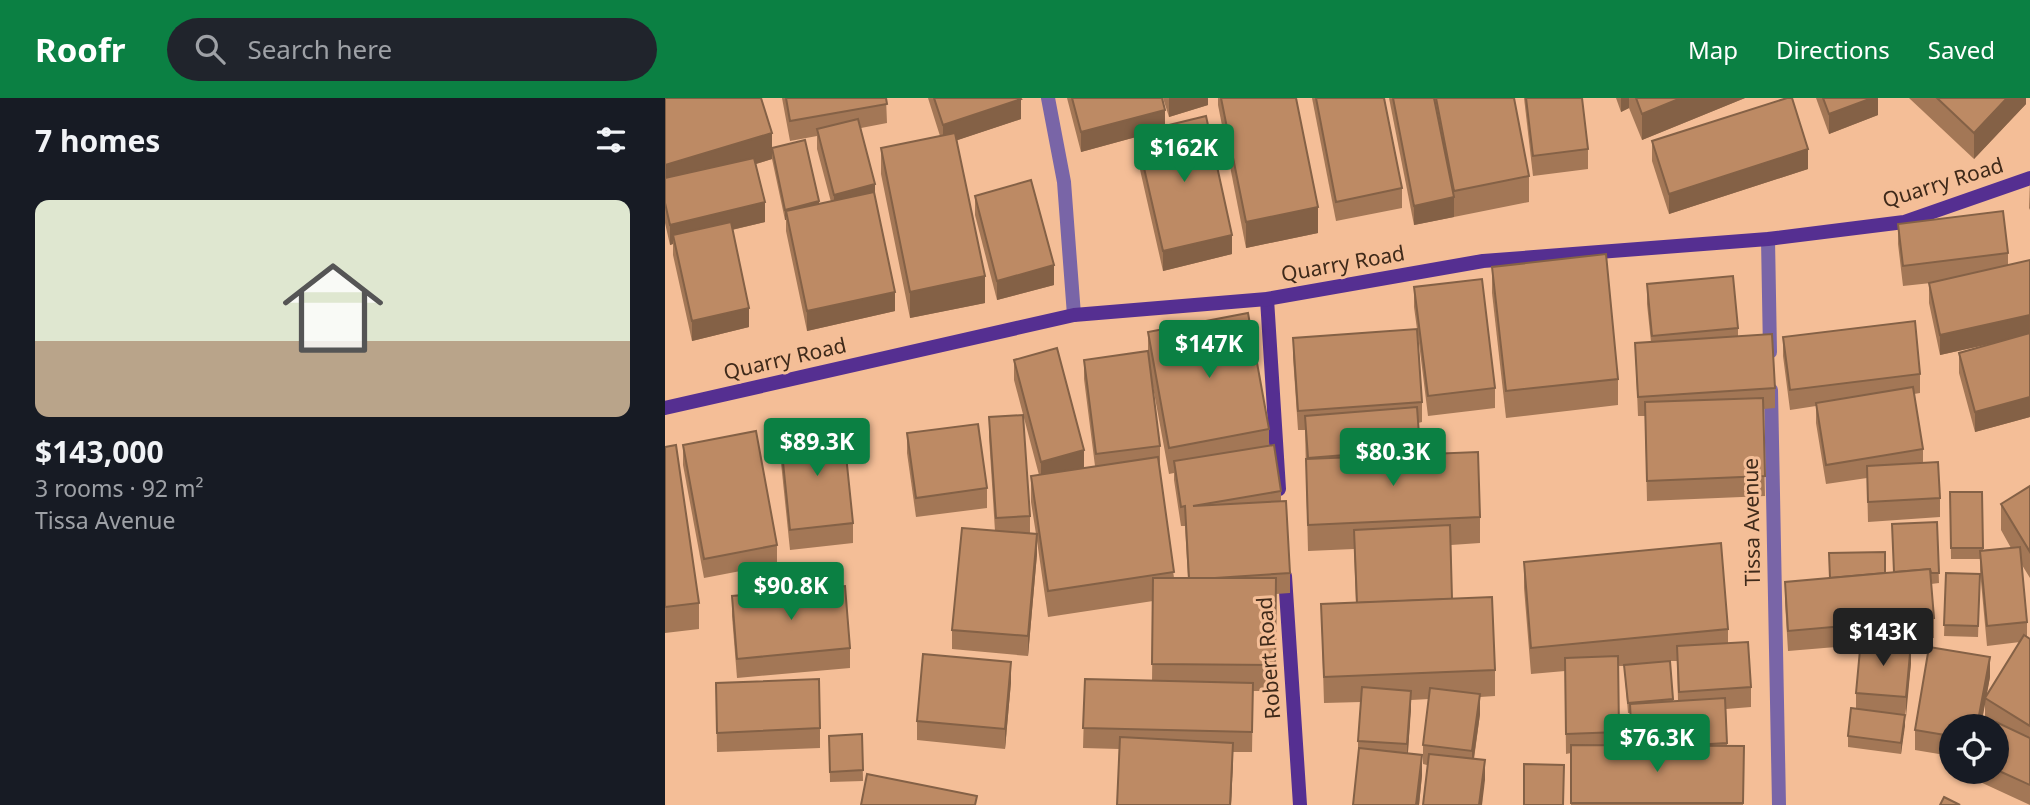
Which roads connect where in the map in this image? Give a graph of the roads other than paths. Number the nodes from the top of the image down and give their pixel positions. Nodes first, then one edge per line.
1 (1048, 98) edge
2 (2030, 178) edge
3 (1768, 239) junction
4 (1267, 299) junction
5 (1074, 315) junction
6 (665, 408) edge
7 (1280, 504) edge
8 (1284, 559) edge
9 (1300, 805) edge
10 (1779, 805) edge

1 - 5 street
2 - 3 street, Quarry Road
3 - 4 street, Quarry Road
3 - 10 street, Tissa Avenue
4 - 5 street, Quarry Road
4 - 7 street
5 - 6 street, Quarry Road
8 - 9 street, Robert Road

